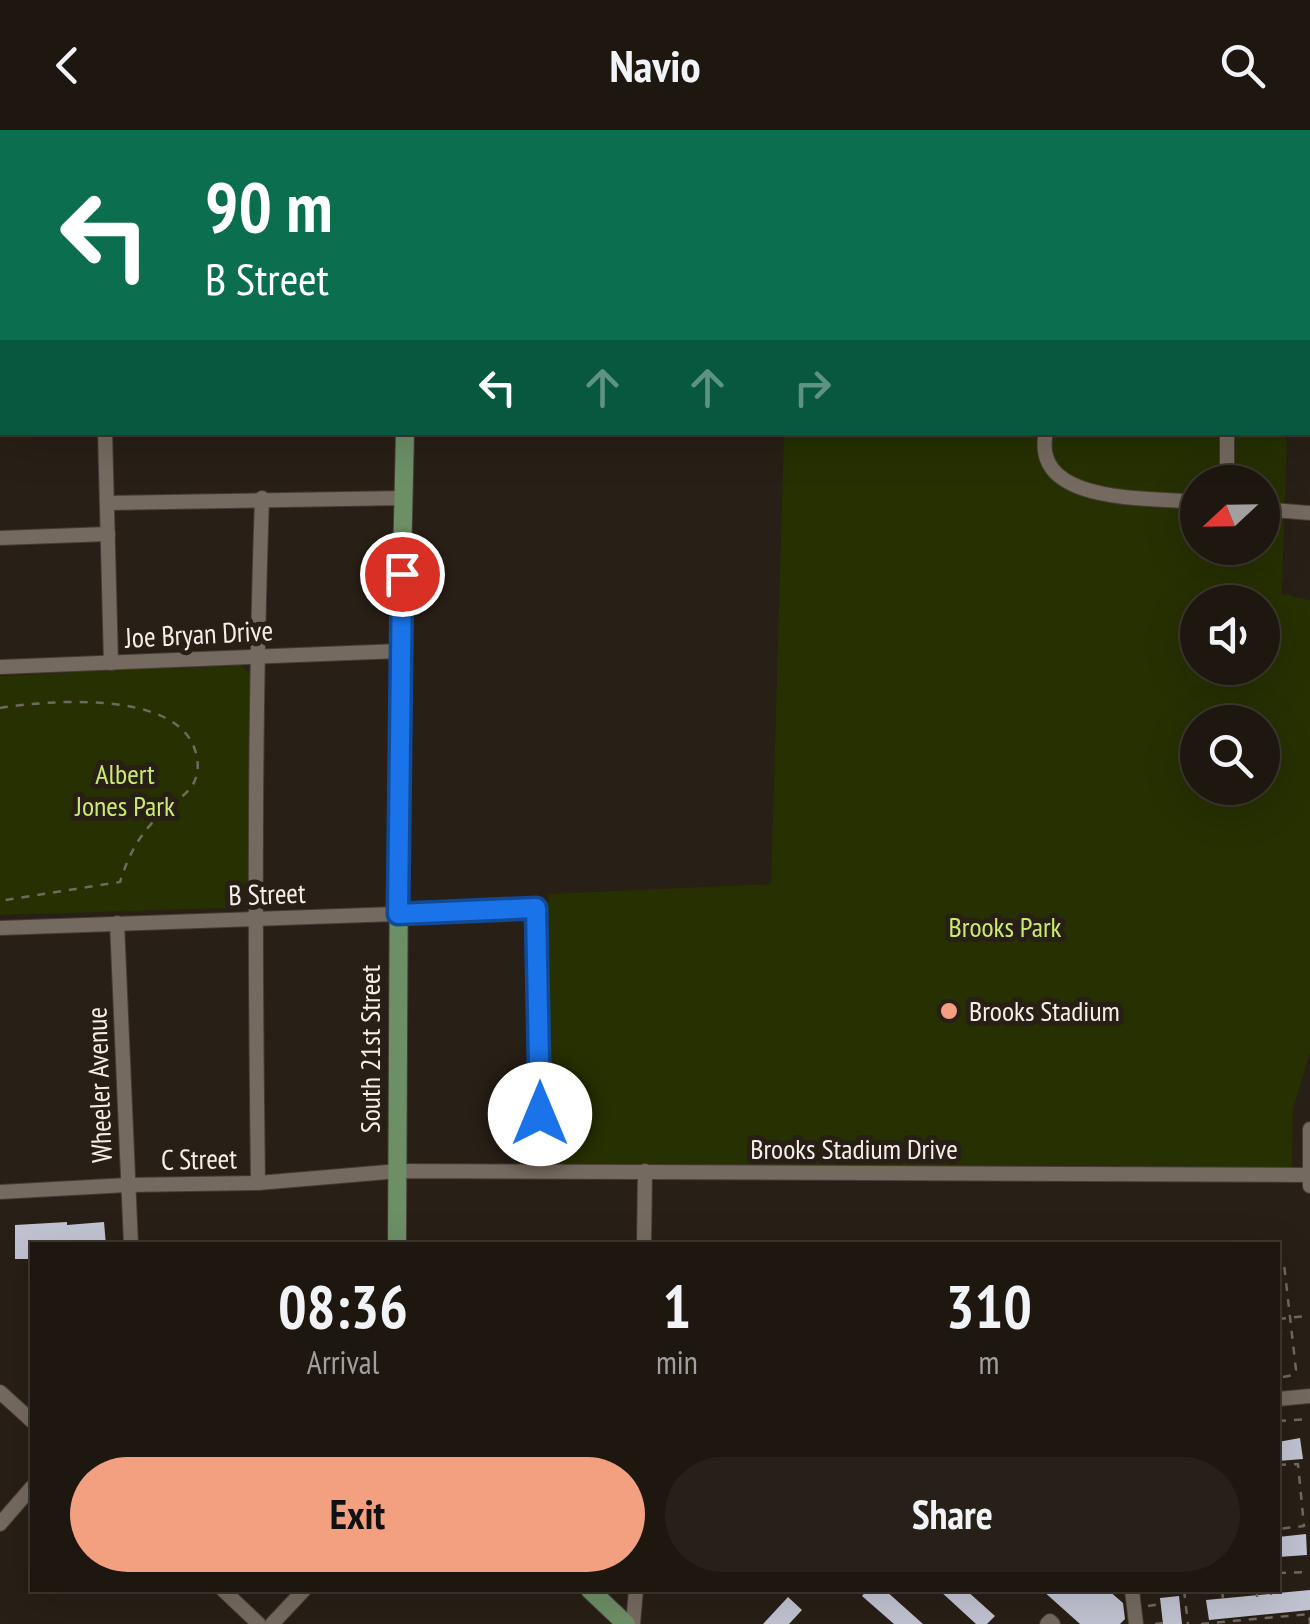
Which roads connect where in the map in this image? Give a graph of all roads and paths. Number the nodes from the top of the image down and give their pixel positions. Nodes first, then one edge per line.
1 (105, 435) edge
2 (405, 435) edge
3 (1045, 435) edge
4 (1227, 435) edge
5 (1226, 465) edge
6 (262, 498) junction
7 (404, 498) junction
8 (1180, 501) edge
9 (107, 502) junction
10 (1280, 510) edge
11 (1310, 513) edge
12 (108, 534) junction
13 (0, 538) edge
14 (400, 651) junction
15 (257, 656) junction
16 (111, 663) junction
17 (0, 667) edge
18 (0, 708) edge
19 (0, 901) edge
20 (398, 914) junction
21 (255, 919) junction
22 (116, 923) junction
23 (0, 928) edge
24 (1310, 1129) edge
25 (398, 1171) junction
26 (644, 1171) junction
27 (540, 1172) junction
28 (1309, 1175) edge
29 (258, 1183) junction
30 (127, 1185) junction
31 (1310, 1186) edge
32 (0, 1192) edge
33 (131, 1242) edge
34 (397, 1242) edge
35 (644, 1242) edge
36 (1284, 1264) dead end
37 (1308, 1316) dead end
38 (1290, 1318) junction
39 (1280, 1319) edge
40 (1280, 1327) edge
41 (1281, 1335) dead end
42 (1283, 1378) dead end
43 (0, 1392) edge
44 (1310, 1396) edge
45 (1280, 1399) edge
46 (1310, 1419) edge
47 (30, 1420) edge
48 (1280, 1422) edge
49 (1280, 1466) edge
50 (30, 1489) edge
51 (0, 1524) edge
52 (1280, 1528) edge
53 (1310, 1572) edge
54 (1280, 1573) edge
55 (225, 1592) edge
56 (302, 1592) edge
57 (592, 1592) edge
58 (636, 1592) edge
59 (1132, 1592) edge
60 (1184, 1592) edge
61 (1222, 1592) edge
62 (1256, 1592) edge
63 (1257, 1597) dead end
64 (1224, 1598) dead end
65 (1160, 1604) dead end
66 (1142, 1607) dead end
67 (1259, 1621) edge
68 (1163, 1623) edge
69 (259, 1624) edge
70 (272, 1624) edge
71 (630, 1624) edge
72 (1136, 1624) edge
73 (1155, 1624) edge
74 (1188, 1624) edge
75 (1202, 1624) edge
76 (1310, 1624) edge

1 - 9 street
2 - 7 main road, South 21st Street
3 - 8 street
4 - 5 street
6 - 7 street
6 - 9 street
6 - 15 street
7 - 14 main road, South 21st Street
9 - 12 street
10 - 11 street
12 - 13 street
12 - 16 street
14 - 15 street, Joe Bryan Drive
14 - 20 main road, South 21st Street
15 - 16 street, Joe Bryan Drive
15 - 21 street
16 - 17 street, Joe Bryan Drive
18 - 19 path
20 - 21 street, B Street
20 - 25 main road, South 21st Street
20 - 27 street, B Street
21 - 22 street, B Street
21 - 29 street
22 - 23 street, B Street
22 - 30 street, Wheeler Avenue
24 - 28 street
25 - 27 street, Brooks Stadium Drive
25 - 29 street, C Street
25 - 34 main road, South 21st Street
26 - 27 street, Brooks Stadium Drive
26 - 28 street, Brooks Stadium Drive
26 - 35 street
28 - 31 street
29 - 30 street, C Street
30 - 32 street, C Street
30 - 33 street, Wheeler Avenue
36 - 38 path
37 - 38 path
38 - 39 path
38 - 42 path
40 - 41 path
43 - 47 street
44 - 45 street
46 - 48 path
49 - 52 path
50 - 51 street
53 - 54 path
55 - 69 street
56 - 70 street
57 - 71 main road
58 - 71 street
59 - 72 street
60 - 74 path
61 - 64 path
62 - 63 path
65 - 66 path
67 - 75 path
67 - 76 path
68 - 73 path

